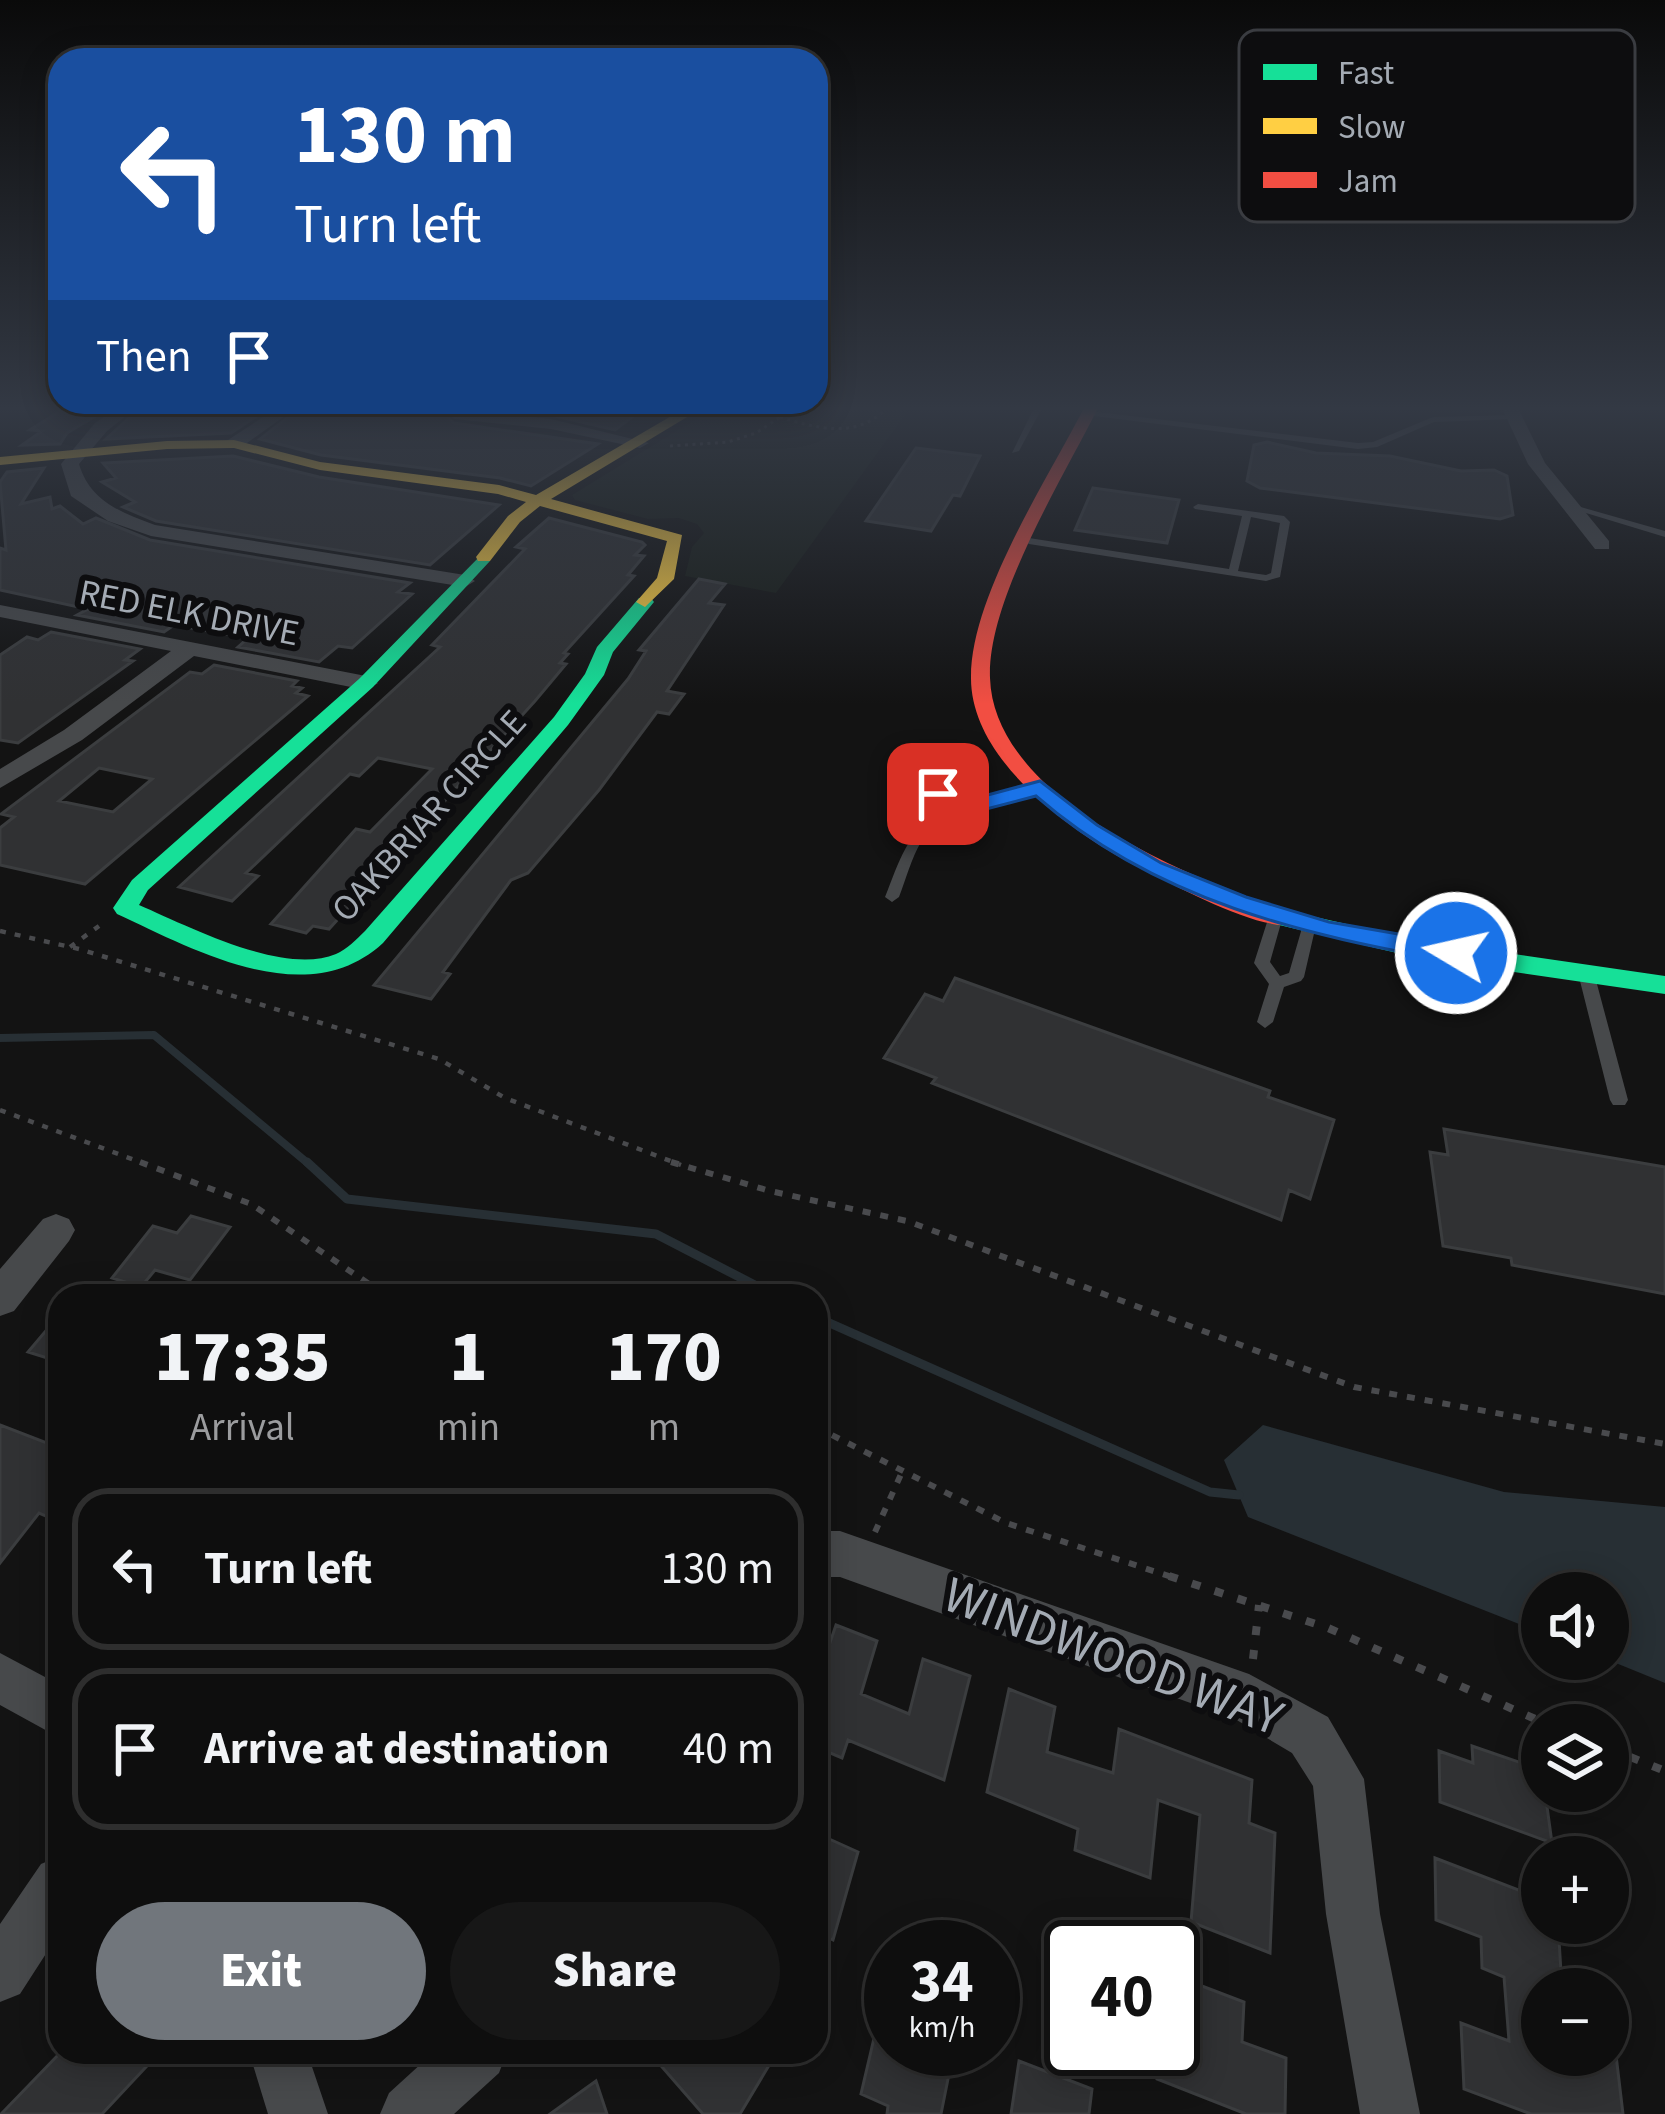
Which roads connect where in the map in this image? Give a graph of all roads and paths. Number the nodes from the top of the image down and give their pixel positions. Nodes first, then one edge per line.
1 (104, 507) edge
2 (532, 507) edge
3 (559, 507) edge
4 (1045, 507) edge
5 (1203, 507) edge
6 (1568, 507) edge
7 (1575, 507) edge
8 (1247, 513) junction
9 (1665, 534) edge
10 (1029, 541) junction
11 (1602, 545) dead end
12 (1233, 572) junction
13 (465, 581) junction
14 (0, 611) edge
15 (27, 618) junction
16 (0, 634) edge
17 (187, 650) junction
18 (366, 683) junction
19 (912, 766) dead end
20 (0, 780) edge
21 (1040, 788) junction
22 (948, 812) junction
23 (892, 897) dead end
24 (125, 908) junction
25 (1276, 916) junction
26 (1310, 926) junction
27 (0, 931) edge
28 (70, 947) junction
29 (1586, 972) junction
30 (1277, 983) junction
31 (1665, 985) edge
32 (1265, 1022) dead end
33 (1619, 1100) dead end
34 (0, 1110) edge
35 (56, 1231) dead end
36 (369, 1284) edge
37 (0, 1298) edge
38 (828, 1433) edge
39 (1665, 1444) edge
40 (902, 1472) junction
41 (839, 1558) edge
42 (1258, 1605) junction
43 (0, 1677) edge
44 (1249, 1699) junction
45 (48, 1706) edge
46 (1521, 1713) edge
47 (1629, 1756) edge
48 (1665, 1771) edge
49 (48, 1900) edge
50 (0, 1974) edge
51 (282, 2064) edge
52 (465, 2064) edge
53 (298, 2114) edge
54 (410, 2114) edge
55 (1390, 2114) edge

1 - 13 street
2 - 13 street
3 - 24 street, OAKBRIAR CIRCLE
4 - 10 street
5 - 8 lane
6 - 11 street
7 - 9 lane
8 - 12 lane
8 - 12 lane
10 - 12 lane
10 - 21 street
13 - 18 street
14 - 15 street, RED ELK DRIVE
15 - 16 street
15 - 17 street, RED ELK DRIVE
17 - 18 street, RED ELK DRIVE
17 - 20 street
18 - 24 street
19 - 22 lane
21 - 22 lane
21 - 25 street
22 - 23 lane
24 - 28 path
25 - 26 street
25 - 30 lane
26 - 29 street
26 - 30 lane
27 - 28 path
28 - 39 path
29 - 31 street
29 - 33 lane
30 - 32 lane
34 - 36 path
35 - 37 street
38 - 40 path
40 - 41 path
40 - 42 path
41 - 44 street, WINDWOOD WAY
42 - 44 path
42 - 46 path
43 - 45 street
44 - 55 street, WINDWOOD WAY
47 - 48 path
49 - 50 street
51 - 53 street
52 - 54 street

